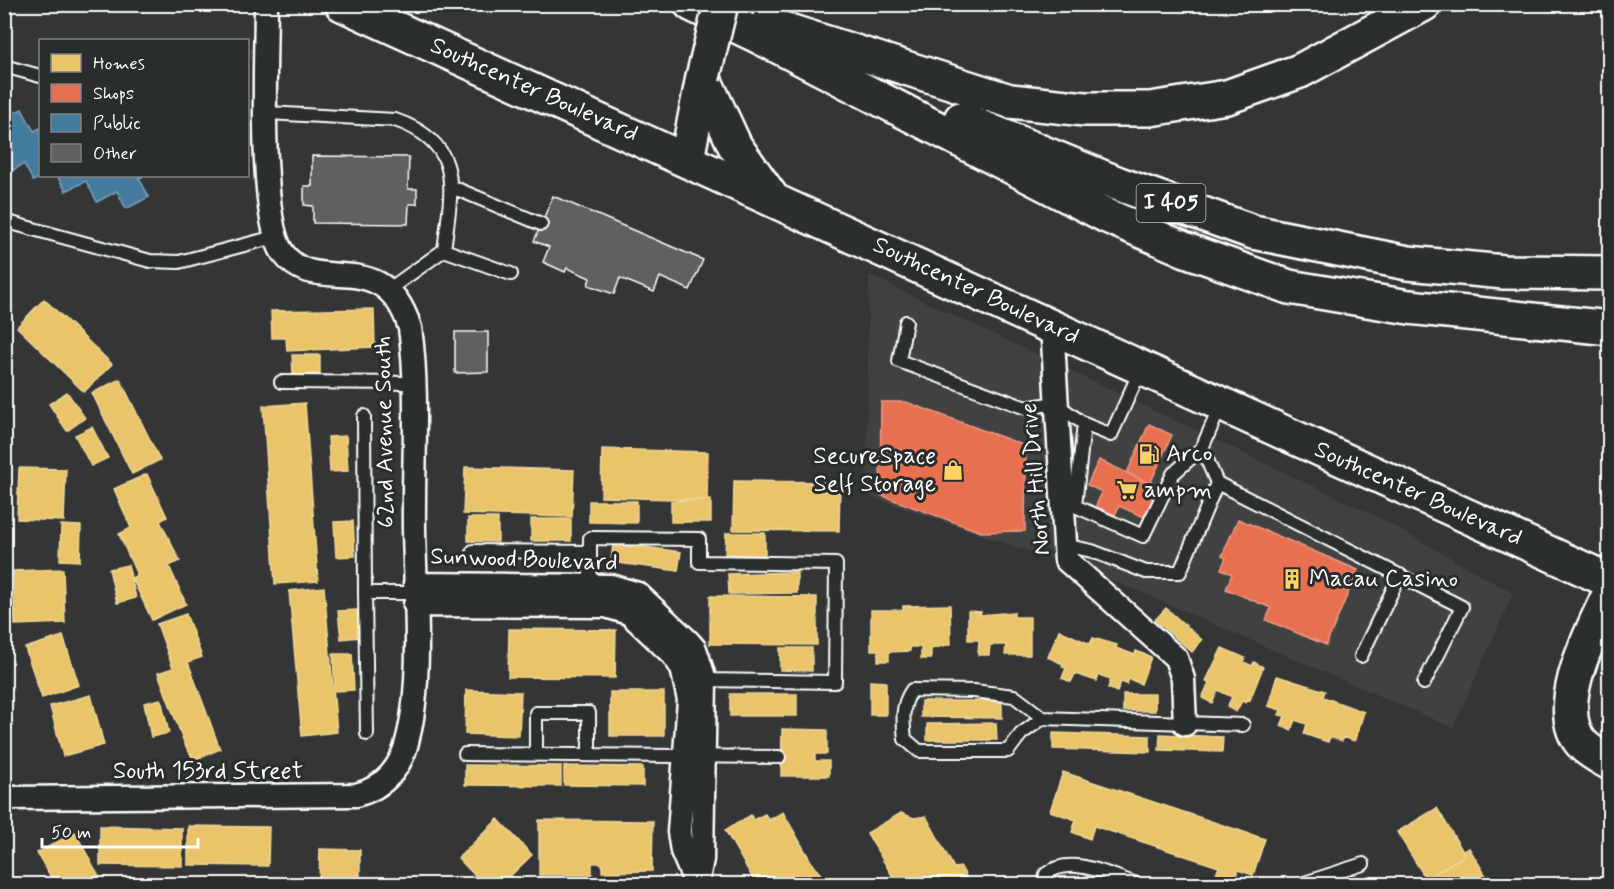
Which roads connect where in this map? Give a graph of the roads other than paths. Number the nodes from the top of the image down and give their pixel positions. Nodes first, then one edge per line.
1 (266, 4) edge
2 (342, 4) edge
3 (691, 4) edge
4 (706, 4) edge
5 (721, 4) edge
6 (1424, 4) edge
7 (756, 35) junction
8 (4, 66) edge
9 (39, 76) edge
10 (703, 77) junction
11 (267, 113) junction
12 (687, 159) junction
13 (452, 187) junction
14 (771, 196) junction
15 (4, 221) edge
16 (541, 224) dead end
17 (275, 237) junction
18 (444, 250) junction
19 (1610, 273) edge
20 (511, 274) dead end
21 (388, 290) junction
22 (906, 322) dead end
23 (1052, 324) junction
24 (1610, 328) edge
25 (1142, 369) junction
26 (281, 382) dead end
27 (413, 383) junction
28 (1055, 404) junction
29 (1221, 405) junction
30 (364, 416) dead end
31 (1084, 424) junction
32 (1202, 448) junction
33 (1217, 483) junction
34 (1064, 545) junction
35 (473, 550) dead end
36 (590, 552) junction
37 (1400, 575) junction
38 (1610, 581) edge
39 (365, 593) junction
40 (1610, 593) edge
41 (415, 594) junction
42 (590, 596) junction
43 (1361, 656) dead end
44 (695, 680) junction
45 (1424, 683) dead end
46 (1043, 718) junction
47 (1185, 724) junction
48 (1243, 725) dead end
49 (367, 734) dead end
50 (465, 754) dead end
51 (536, 755) junction
52 (589, 755) junction
53 (694, 756) junction
54 (779, 757) dead end
55 (1610, 763) edge
56 (398, 764) joint
57 (4, 798) edge
58 (1363, 864) dead end
59 (696, 885) edge
60 (1044, 885) edge
61 (1137, 885) edge
62 (1301, 885) edge

1 - 11 street, 62nd Avenue South
2 - 12 main road, Southcenter Boulevard
3 - 7 main road, I 405
4 - 6 main road
5 - 10 main road, bridge
7 - 19 main road, I 405
7 - 24 main road
8 - 9 lane
10 - 12 main road
10 - 14 main road
11 - 13 lane
11 - 17 street, 62nd Avenue South
12 - 14 main road, Southcenter Boulevard
13 - 16 lane
13 - 18 lane
14 - 23 main road, Southcenter Boulevard
15 - 17 lane
17 - 21 street, 62nd Avenue South
18 - 20 lane
18 - 21 lane
21 - 27 street, 62nd Avenue South
22 - 28 lane
23 - 25 main road, Southcenter Boulevard
23 - 28 street, North Hill Drive
25 - 29 main road, Southcenter Boulevard
25 - 31 lane
26 - 27 lane
27 - 41 street, 62nd Avenue South
28 - 31 lane
28 - 34 street, North Hill Drive
29 - 32 lane
29 - 38 main road, Southcenter Boulevard
30 - 39 lane
31 - 32 lane
32 - 33 lane
33 - 34 lane
33 - 37 lane
34 - 47 street, North Hill Drive
35 - 36 lane
36 - 42 lane
36 - 44 lane
37 - 43 lane
37 - 45 lane
39 - 41 lane
39 - 49 lane
40 - 55 main road
41 - 42 street, Sunwood Boulevard
41 - 56 street, 62nd Avenue South
42 - 44 street, Sunwood Boulevard
44 - 53 street, Sunwood Boulevard
46 - 46 lane
46 - 47 lane
47 - 48 lane
50 - 51 lane
51 - 52 lane
51 - 52 lane
52 - 53 lane
53 - 54 lane
53 - 59 street, Sunwood Boulevard
56 - 57 street, South 153rd Street
58 - 62 lane
60 - 61 lane

